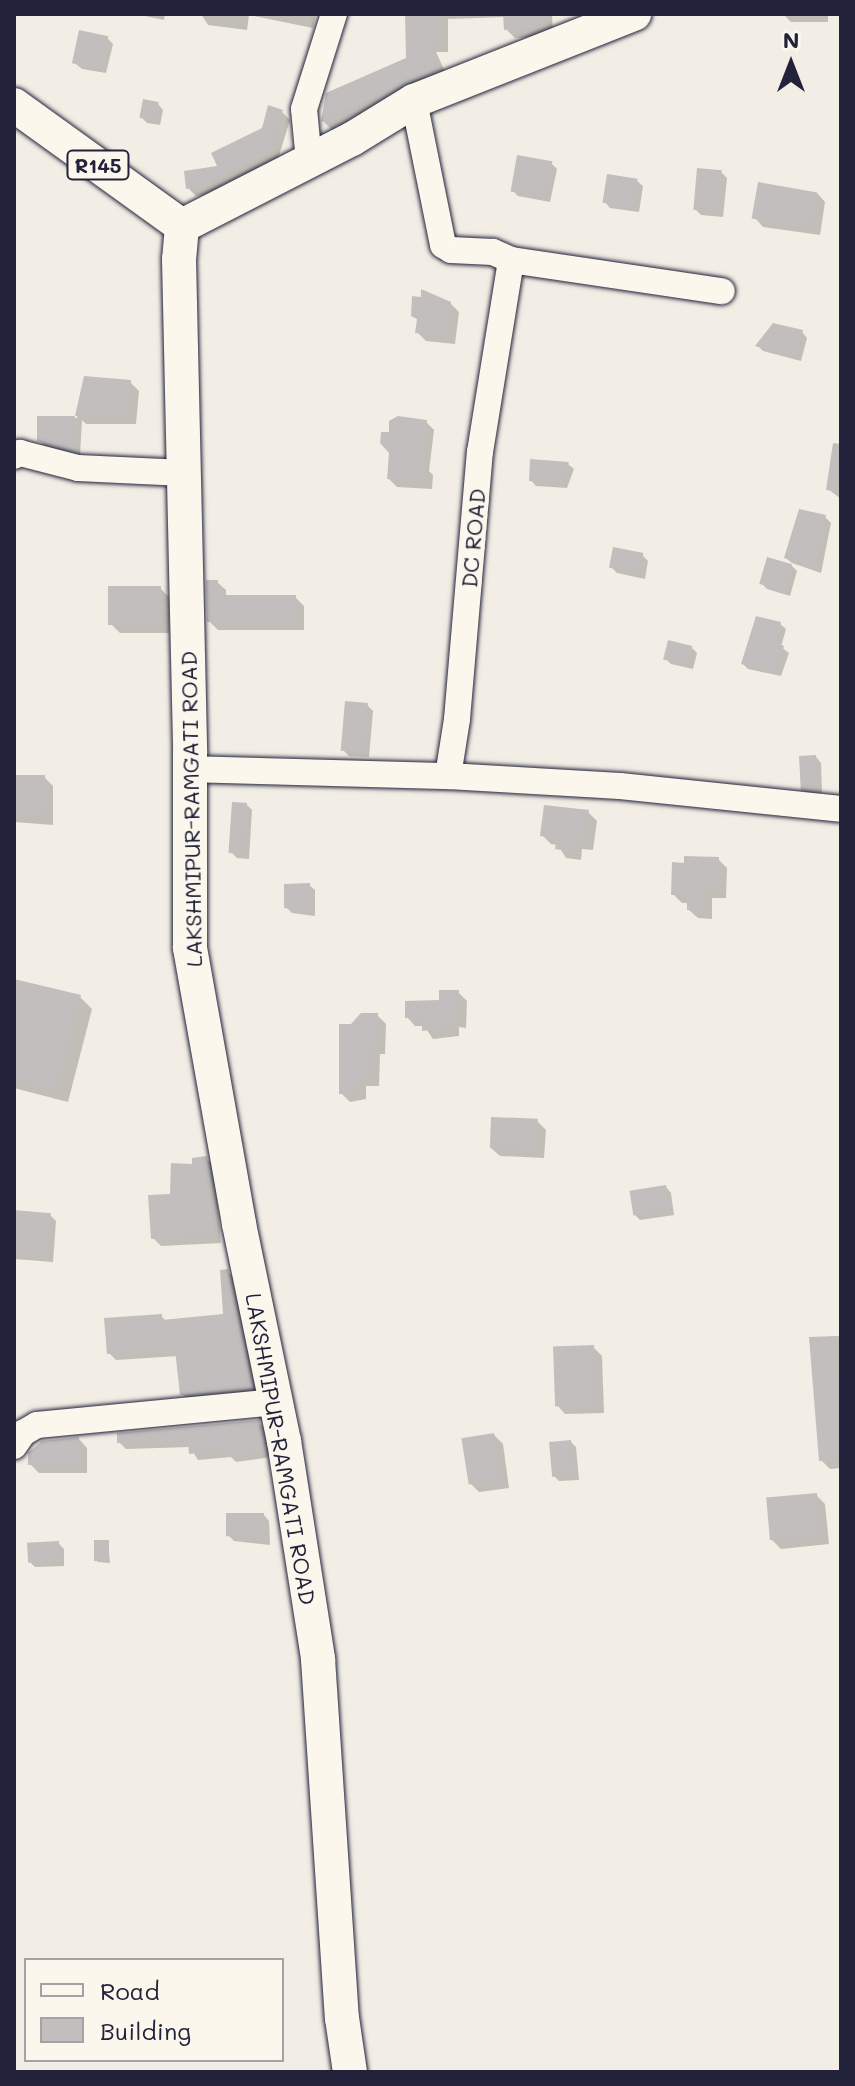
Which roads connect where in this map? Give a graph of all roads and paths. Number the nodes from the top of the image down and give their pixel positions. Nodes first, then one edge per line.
1 (334, 14) edge
2 (634, 14) edge
3 (414, 101) junction
4 (14, 105) edge
5 (309, 161) junction
6 (182, 226) junction
7 (511, 260) junction
8 (722, 291) dead end
9 (14, 456) edge
10 (184, 473) junction
11 (190, 769) junction
12 (448, 776) junction
13 (841, 809) edge
14 (276, 1402) junction
15 (14, 1446) edge
16 (350, 2072) edge

1 - 5 street
2 - 3 main road
3 - 5 main road
3 - 7 street
4 - 6 main road, R145
5 - 6 main road
6 - 10 main road, LAKSHMIPUR-RAMGATI ROAD
7 - 8 street
7 - 12 street, DC ROAD
9 - 10 street
10 - 11 main road, LAKSHMIPUR-RAMGATI ROAD
11 - 12 street
11 - 14 main road, LAKSHMIPUR-RAMGATI ROAD
12 - 13 street
14 - 15 street
14 - 16 main road, LAKSHMIPUR-RAMGATI ROAD

